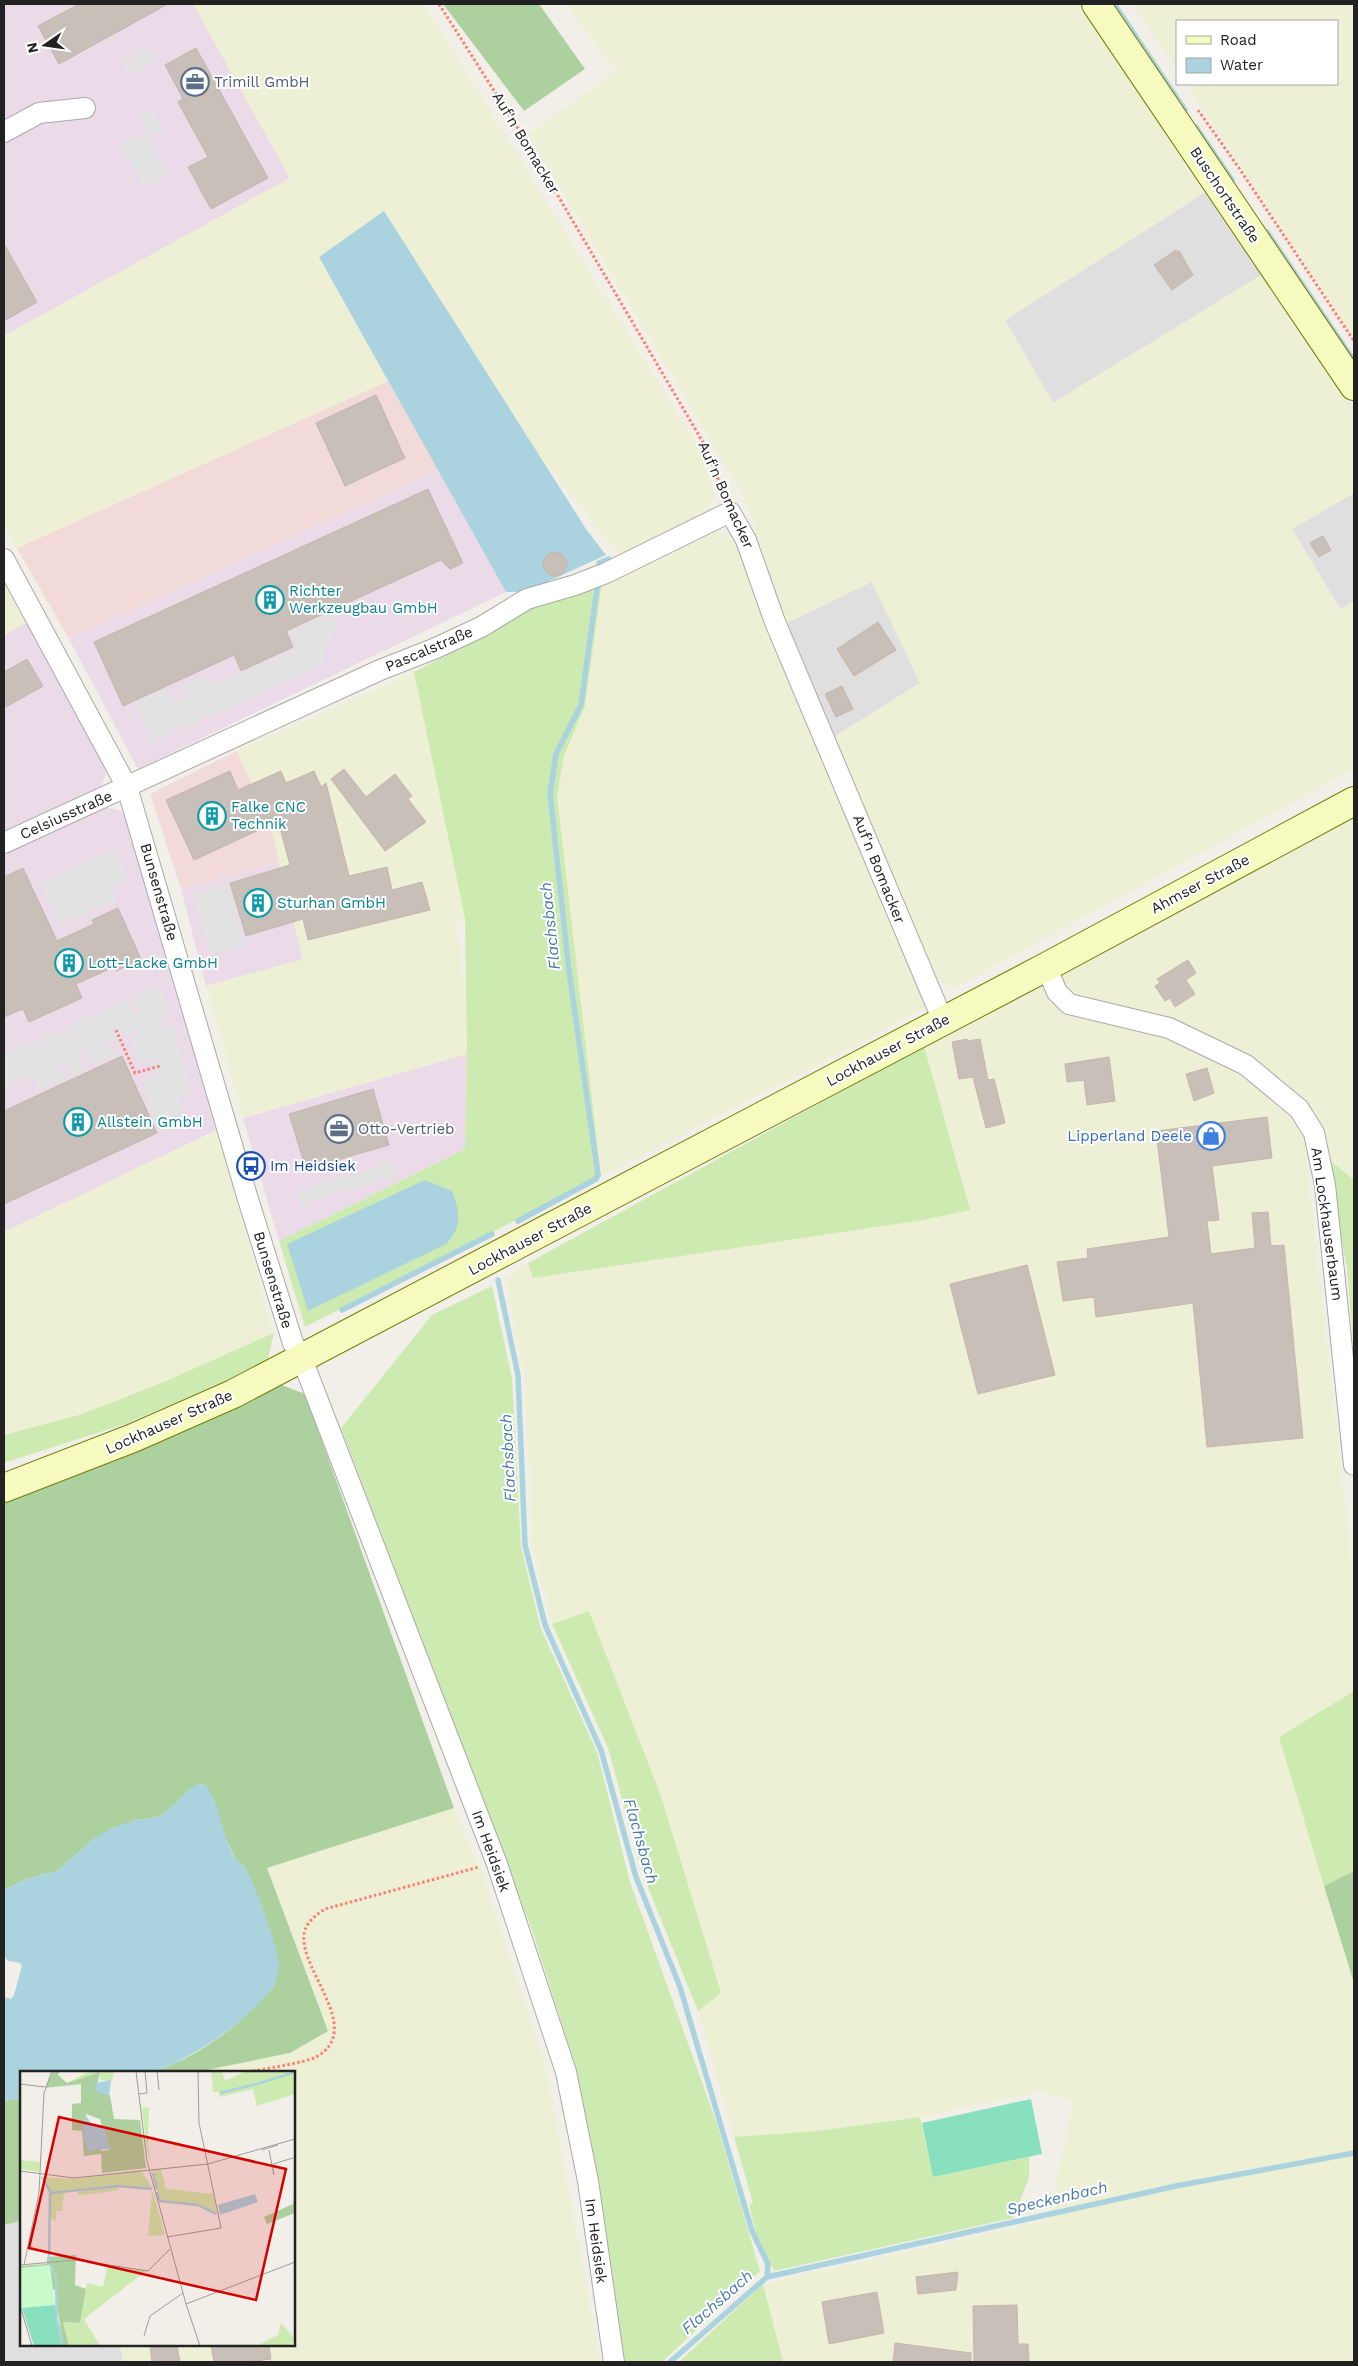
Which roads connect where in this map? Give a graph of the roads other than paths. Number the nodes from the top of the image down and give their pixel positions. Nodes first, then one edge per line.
1 (1096, 4) edge
2 (85, 108) dead end
3 (4, 132) edge
4 (1354, 386) edge
5 (730, 512) joint
6 (4, 559) edge
7 (127, 787) junction
8 (1354, 801) edge
9 (4, 843) edge
10 (1046, 967) junction
11 (943, 1021) junction
12 (302, 1359) junction
13 (1354, 1465) edge
14 (4, 1488) edge
15 (614, 2362) edge

1 - 4 street, Buschortstraße
2 - 3 street
5 - 7 street, Pascalstraße
5 - 11 street, Auf'n Bomacker
6 - 7 street, Bunsenstraße
7 - 9 street, Celsiusstraße
7 - 12 street, Bunsenstraße
8 - 10 street, Ahmser Straße
10 - 11 street, Lockhauser Straße
10 - 13 street, Am Lockhauserbaum
11 - 12 street, Lockhauser Straße
12 - 14 street, Lockhauser Straße
12 - 15 street, Im Heidsiek

